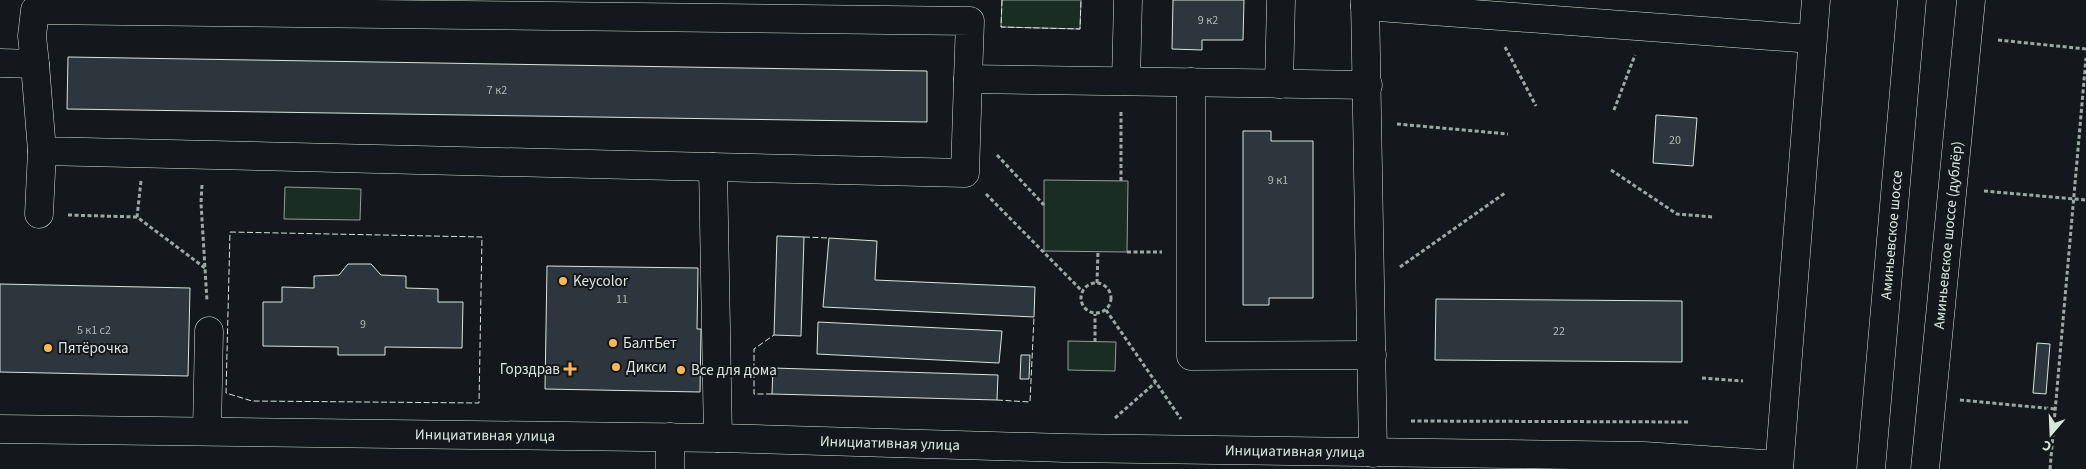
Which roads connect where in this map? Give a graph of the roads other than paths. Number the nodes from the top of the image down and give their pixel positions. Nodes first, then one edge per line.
1 (1128, 0) edge
2 (1281, 0) edge
3 (1816, 0) edge
4 (1912, 0) edge
5 (1971, 0) edge
6 (1365, 3) edge
7 (1812, 39) junction
8 (0, 63) edge
9 (34, 64) junction
10 (968, 79) junction
11 (1123, 81) junction
12 (1190, 82) junction
13 (1279, 84) junction
14 (1368, 86) junction
15 (42, 151) junction
16 (713, 167) junction
17 (39, 214) dead end
18 (209, 331) road end
19 (1372, 354) junction
20 (0, 429) edge
21 (207, 431) junction
22 (670, 437) junction
23 (718, 438) junction
24 (1373, 452) junction
25 (1064, 459) edge
26 (1779, 467) edge
27 (670, 469) edge
28 (1871, 469) edge
29 (1925, 469) edge

1 - 11 street
2 - 13 street
3 - 7 street
4 - 28 street, Аминьевское шоссе
5 - 29 street, Аминьевское шоссе (дублёр)
6 - 7 street
6 - 14 street
7 - 26 street
8 - 9 street
9 - 10 street
9 - 15 street
10 - 11 street
10 - 16 street
11 - 12 street
12 - 13 street
12 - 19 street
13 - 14 street
14 - 19 street
15 - 16 street
15 - 17 street
16 - 23 street
18 - 21 street
19 - 24 street
20 - 21 street, Инициативная улица
21 - 22 street, Инициативная улица
22 - 23 street, Инициативная улица
22 - 27 street
23 - 25 street, Инициативная улица
24 - 25 street, Инициативная улица
24 - 26 street, Инициативная улица

